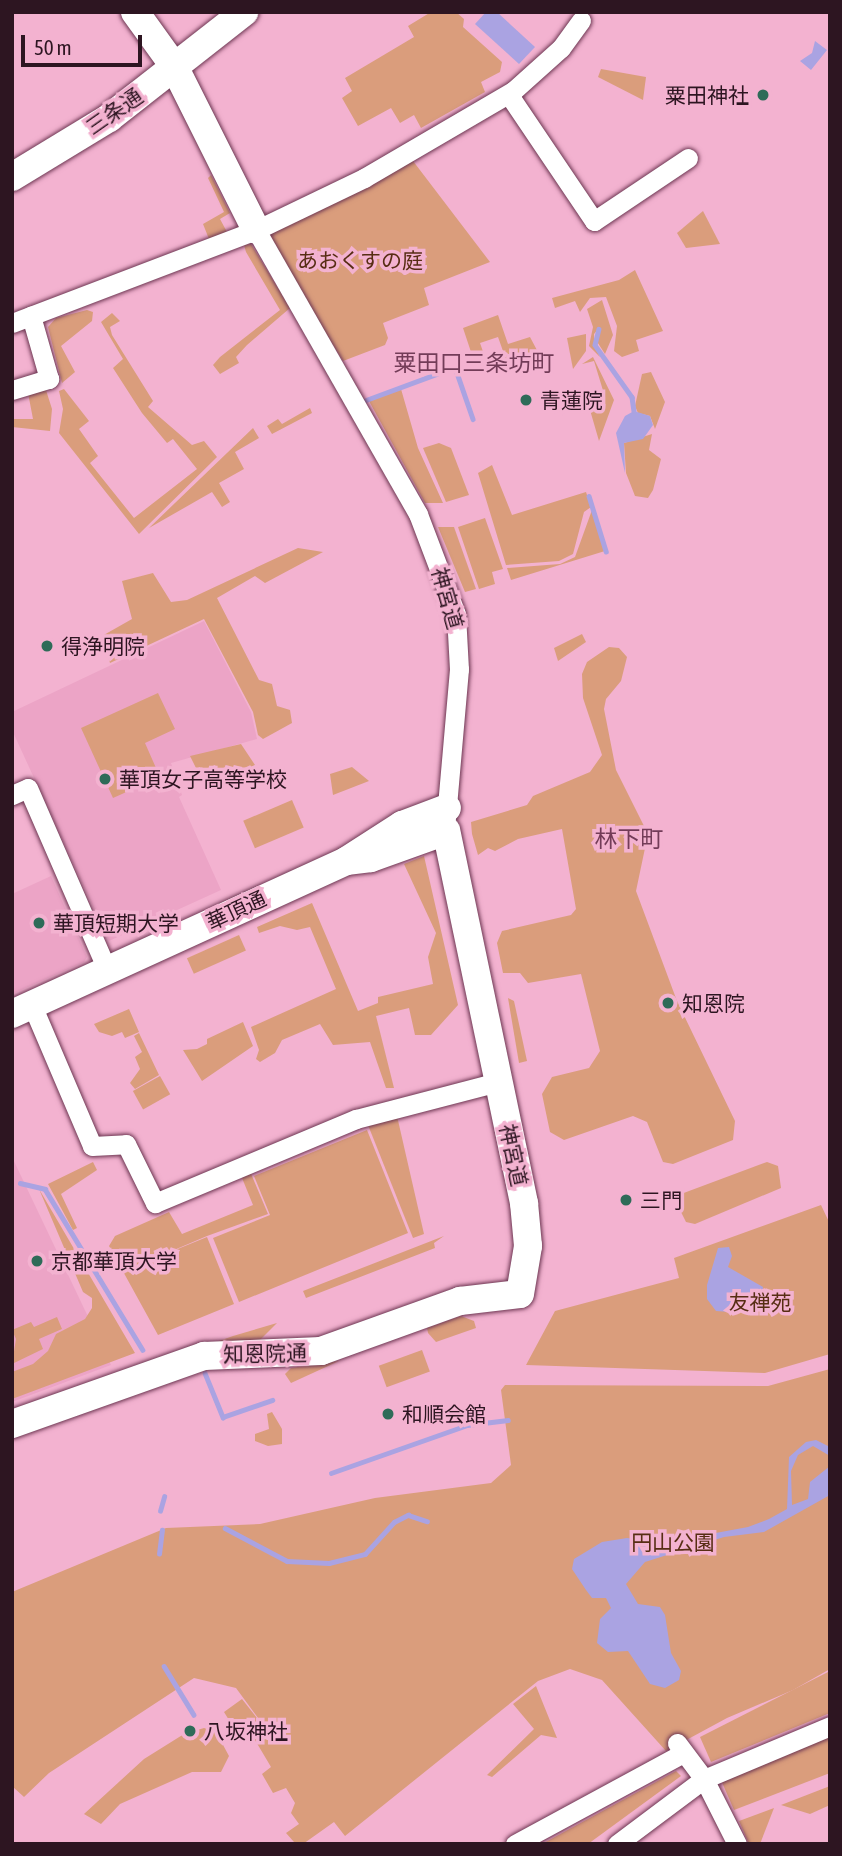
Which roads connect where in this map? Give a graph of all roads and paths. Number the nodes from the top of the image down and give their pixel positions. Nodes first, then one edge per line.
1 (135, 12) edge
2 (244, 12) edge
3 (581, 20) dead end
4 (174, 66) junction
5 (509, 94) junction
6 (688, 158) dead end
7 (12, 177) edge
8 (256, 230) junction
9 (22, 319) edge
10 (12, 390) edge
11 (12, 795) edge
12 (447, 820) junction
13 (107, 970) junction
14 (22, 1009) edge
15 (498, 1082) junction
16 (520, 1294) joint
17 (12, 1424) edge
18 (830, 1727) edge
19 (704, 1779) junction
20 (515, 1844) edge
21 (617, 1844) edge
22 (737, 1844) edge

1 - 4 street, 神宮道
2 - 4 street, 三条通
3 - 5 street
4 - 7 street, 三条通
4 - 8 street, 神宮道
5 - 6 street
5 - 8 street
8 - 9 street
8 - 12 street, 神宮道
9 - 10 street
11 - 13 street
12 - 13 street, 華頂通
12 - 15 street, 神宮道
13 - 14 street, 華頂通
14 - 15 street
15 - 16 street, 神宮道
16 - 17 street, 知恩院通
18 - 19 street
19 - 20 street
19 - 21 street
19 - 22 street

